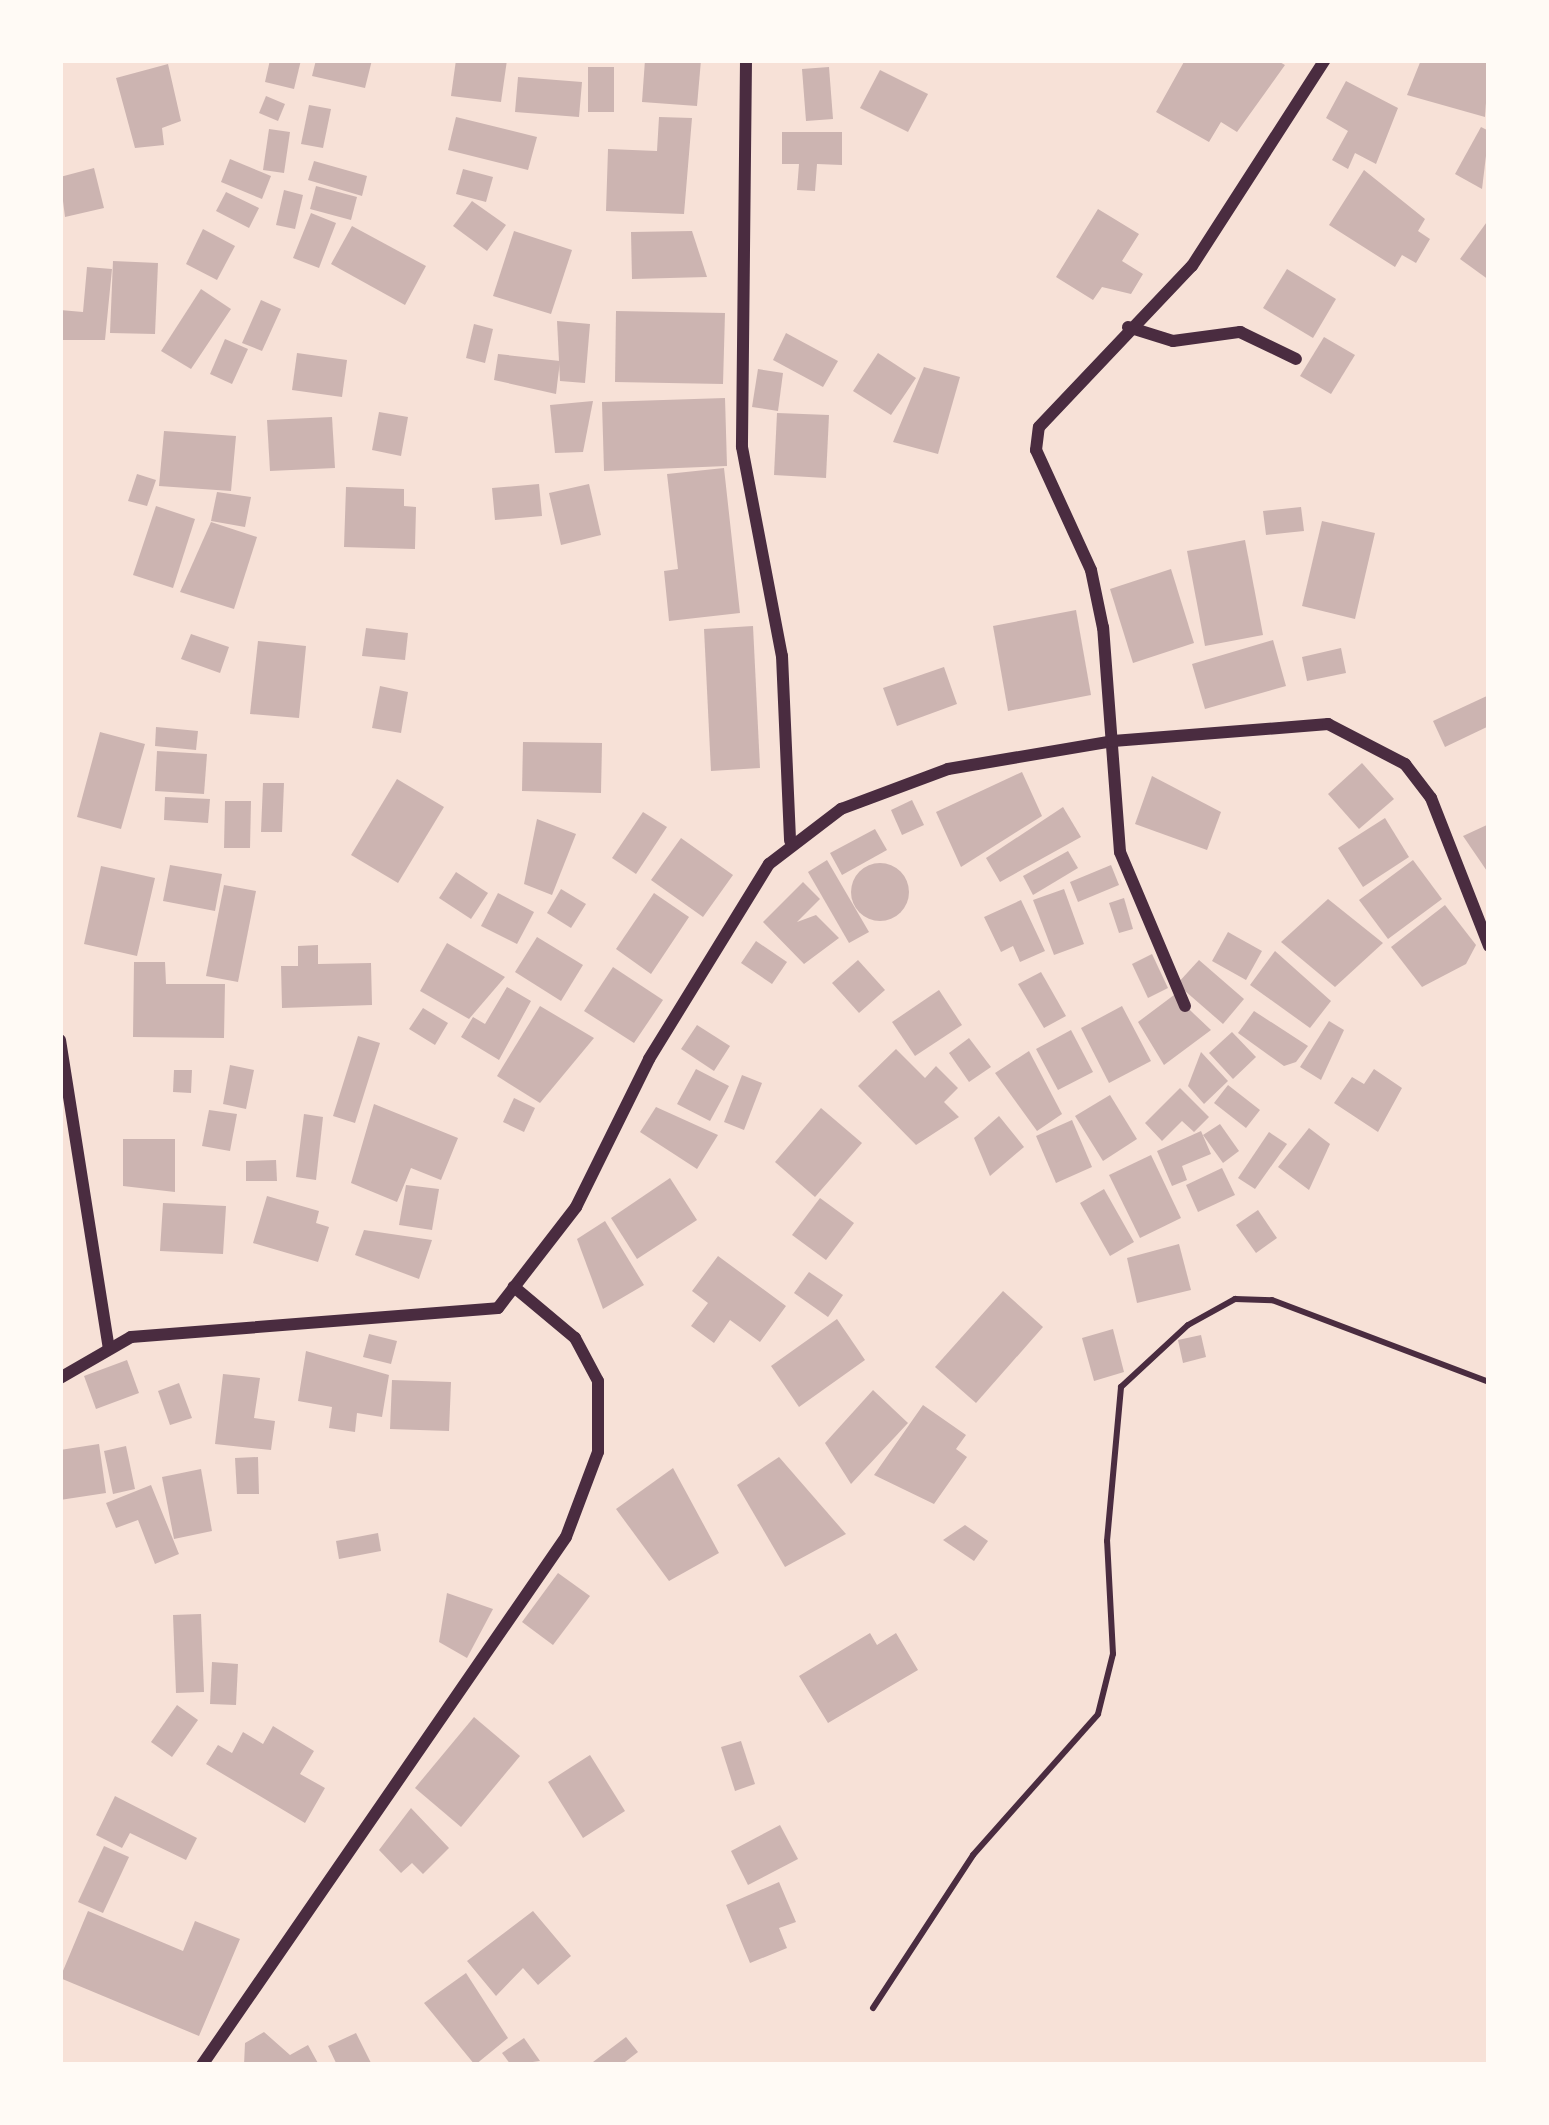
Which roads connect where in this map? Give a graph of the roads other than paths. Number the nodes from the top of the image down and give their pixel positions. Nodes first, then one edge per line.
1 (746, 60) edge
2 (1325, 60) edge
3 (1128, 327) junction
4 (1297, 359) dead end
5 (1113, 740) junction
6 (790, 841) junction
7 (1489, 946) edge
8 (1186, 1006) dead end
9 (60, 1040) edge
10 (514, 1287) junction
11 (109, 1348) junction
12 (60, 1378) edge
13 (202, 2065) edge

1 - 6 street
2 - 3 street
3 - 4 street
3 - 5 street
5 - 6 street
5 - 7 street
5 - 8 street
6 - 10 street
9 - 11 street
10 - 11 street
10 - 13 street
11 - 12 street

